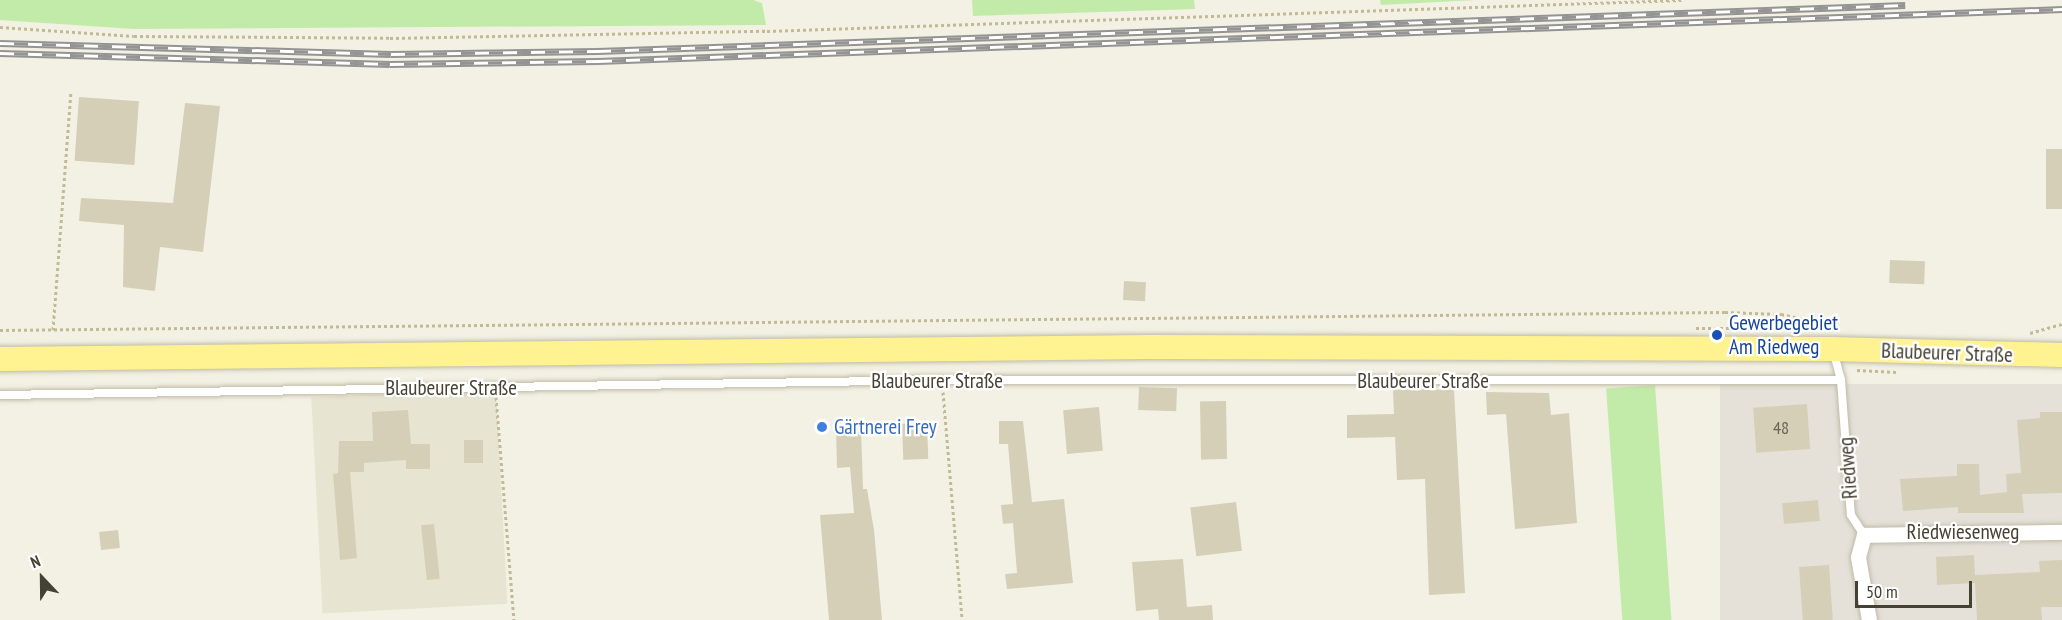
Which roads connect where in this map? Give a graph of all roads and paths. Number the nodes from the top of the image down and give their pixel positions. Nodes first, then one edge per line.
1 (1522, 0) edge
2 (1669, 0) edge
3 (1681, 0) edge
4 (1524, 6) junction
5 (0, 27) edge
6 (70, 92) dead end
7 (0, 330) edge
8 (53, 330) junction
9 (1826, 349) junction
10 (2062, 355) edge
11 (0, 359) edge
12 (942, 380) junction
13 (1841, 380) junction
14 (496, 388) junction
15 (0, 395) edge
16 (2062, 532) edge
17 (1864, 535) junction
18 (514, 620) edge
19 (962, 620) edge
20 (1869, 620) edge

1 - 4 path
2 - 3 path
2 - 4 path
4 - 5 path
6 - 8 path
7 - 8 path
8 - 9 path
9 - 10 main road, Blaubeurer Straße
9 - 11 main road, Blaubeurer Straße
9 - 13 lane
12 - 13 lane, Blaubeurer Straße
12 - 14 lane, Blaubeurer Straße
12 - 19 path
13 - 17 lane, Riedweg
14 - 15 lane, Blaubeurer Straße
14 - 18 path
16 - 17 street, Riedwiesenweg
17 - 20 street

